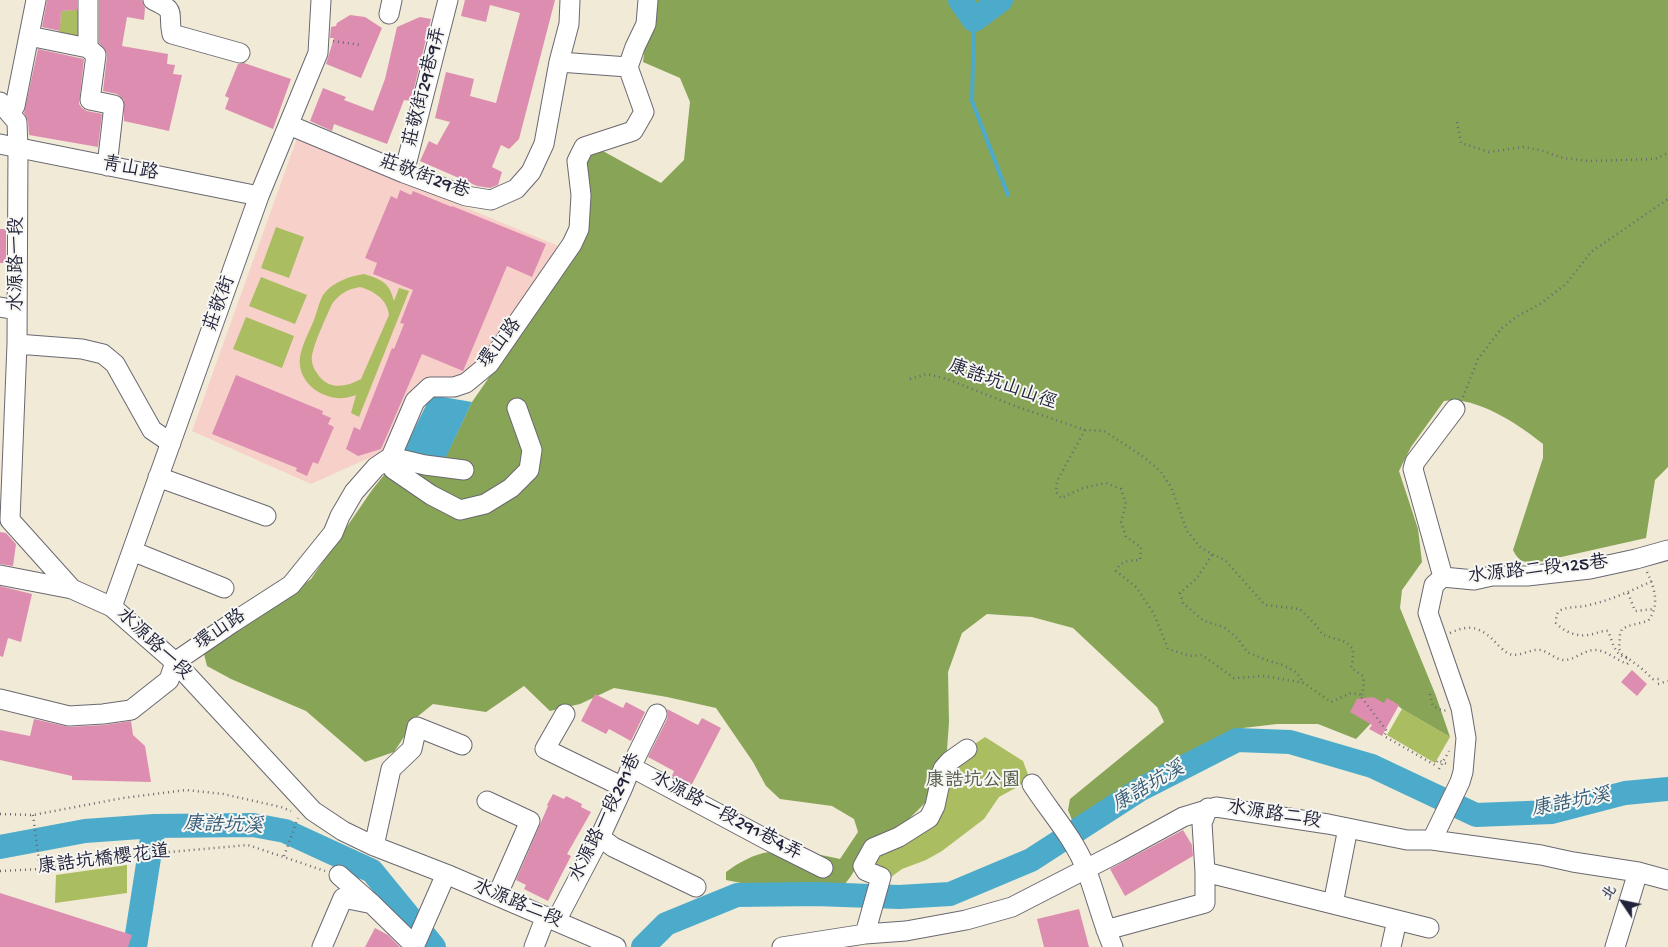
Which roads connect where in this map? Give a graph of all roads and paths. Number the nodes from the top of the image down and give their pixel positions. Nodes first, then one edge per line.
1 (36, 0) edge
2 (88, 0) edge
3 (153, 0) edge
4 (320, 0) edge
5 (448, 0) edge
6 (570, 0) edge
7 (648, 0) edge
8 (30, 31) junction
9 (319, 39) junction
10 (360, 45) dead end
11 (88, 48) junction
12 (240, 53) dead end
13 (559, 62) junction
14 (628, 67) junction
15 (5, 108) edge
16 (1457, 122) dead end
17 (289, 125) junction
18 (9, 146) edge
19 (1668, 153) edge
20 (107, 166) junction
21 (404, 173) junction
22 (259, 196) junction
23 (1668, 199) edge
24 (9, 308) edge
25 (17, 344) junction
26 (910, 379) dead end
27 (517, 408) dead end
28 (1455, 409) joint
29 (1085, 430) junction
30 (6, 435) edge
31 (171, 443) junction
32 (391, 457) junction
33 (464, 470) dead end
34 (158, 477) junction
35 (266, 516) dead end
36 (1668, 550) edge
37 (132, 552) junction
38 (1212, 555) junction
39 (1647, 572) dead end
40 (0, 574) edge
41 (1443, 577) junction
42 (1652, 581) junction
43 (224, 588) dead end
44 (72, 589) junction
45 (1628, 593) junction
46 (112, 606) junction
47 (1654, 609) junction
48 (1449, 633) dead end
49 (1627, 658) junction
50 (1631, 661) junction
51 (175, 662) junction
52 (1659, 680) dead end
53 (1668, 681) edge
54 (1304, 683) junction
55 (1658, 684) dead end
56 (1362, 696) junction
57 (0, 699) edge
58 (565, 714) dead end
59 (657, 714) dead end
60 (462, 745) dead end
61 (967, 748) dead end
62 (1443, 762) dead end
63 (630, 767) junction
64 (1032, 784) dead end
65 (623, 787) junction
66 (487, 801) dead end
67 (1208, 808) junction
68 (0, 814) edge
69 (33, 815) junction
70 (1348, 828) junction
71 (1435, 835) junction
72 (600, 837) junction
73 (374, 846) junction
74 (284, 856) junction
75 (822, 868) dead end
76 (40, 869) junction
77 (1086, 869) junction
78 (0, 870) edge
79 (1205, 872) junction
80 (1638, 872) junction
81 (446, 874) junction
82 (339, 875) joint
83 (1668, 880) edge
84 (696, 887) dead end
85 (497, 896) junction
86 (372, 904) junction
87 (1333, 904) junction
88 (551, 918) junction
89 (1398, 920) junction
90 (1429, 928) dead end
91 (865, 934) junction
92 (1109, 939) edge
93 (845, 942) edge
94 (415, 945) edge
95 (322, 947) edge
96 (534, 947) edge
97 (616, 947) edge
98 (782, 947) edge
99 (1391, 947) edge
100 (1615, 947) edge

1 - 8 street
2 - 11 street
3 - 12 street
4 - 9 street, 莊敬街
5 - 21 street, 莊敬街29巷9弄
6 - 13 street, 莊敬街29巷
7 - 14 street
8 - 11 street
8 - 15 street
9 - 10 path
9 - 17 street, 莊敬街
11 - 20 street
13 - 14 street
13 - 21 street, 莊敬街29巷
14 - 32 street, 環山路
15 - 18 street, 水源路一段
16 - 19 path
17 - 21 street, 莊敬街29巷
17 - 22 street, 莊敬街
18 - 20 street, 青山路
18 - 24 street, 水源路一段
20 - 22 street, 青山路
22 - 31 street, 莊敬街
23 - 28 path
24 - 25 street, 水源路一段
25 - 30 street, 水源路一段
25 - 31 street
26 - 29 path, 康誥坑山山徑
27 - 32 street
28 - 41 street
29 - 38 path, 康誥坑山山徑
29 - 54 path
30 - 44 street, 水源路一段
31 - 34 street, 莊敬街
32 - 33 street
32 - 51 street, 環山路
34 - 35 street
34 - 37 street, 莊敬街
36 - 41 street, 水源路二段125巷
37 - 43 street
37 - 46 street, 莊敬街
38 - 54 path
38 - 56 path, 康誥坑山山徑
39 - 42 path
40 - 44 street
41 - 71 street, 水源路二段125巷
42 - 45 path
42 - 47 path
44 - 46 street, 水源路一段
45 - 47 path
45 - 49 path
46 - 51 street, 水源路一段
47 - 49 path
48 - 50 path
49 - 50 path
50 - 52 path
51 - 57 street
51 - 73 street, 水源路一段
53 - 55 path
54 - 56 path
56 - 62 path
58 - 65 street
59 - 63 street, 水源路一段291巷
60 - 73 street
61 - 91 street
63 - 65 street, 水源路一段291巷
63 - 75 street, 水源路一段291巷4弄
64 - 77 street
65 - 72 street, 水源路一段291巷
66 - 85 street
67 - 70 street, 水源路二段
67 - 77 street, 水源路二段
67 - 79 street
68 - 69 path
69 - 74 path
69 - 76 path
70 - 71 street, 水源路二段
70 - 87 street
71 - 80 street, 水源路二段
72 - 84 street
72 - 88 street, 水源路一段291巷
73 - 81 street, 水源路一段
74 - 76 path, 康誥坑橋櫻花道
74 - 82 path, 康誥坑橋櫻花道
76 - 78 path, 康誥坑橋櫻花道
77 - 91 street, 水源路二段
77 - 92 street
79 - 87 street
79 - 92 street
80 - 83 street, 水源路二段
80 - 100 street
81 - 85 street, 水源路二段
81 - 94 street
82 - 86 street
85 - 88 street, 水源路二段
86 - 94 street
86 - 95 street
87 - 89 street
88 - 96 street, 水源路一段291巷
88 - 97 street, 水源路二段
89 - 90 street
89 - 99 street
91 - 93 street, 水源路二段
93 - 98 street, 水源路二段

